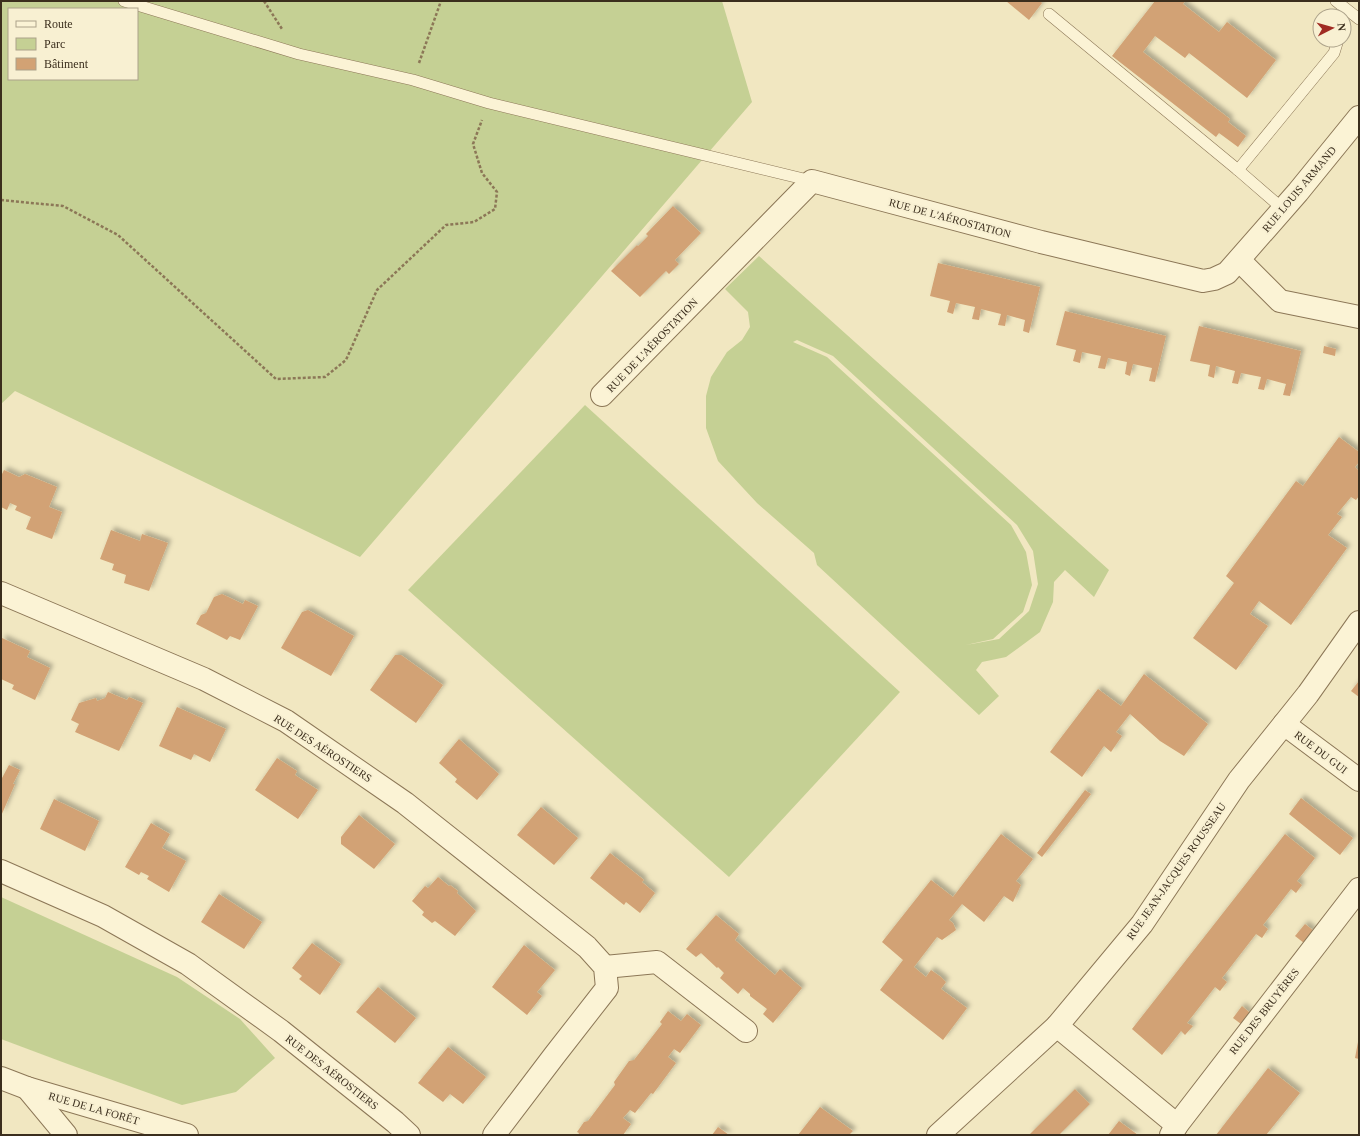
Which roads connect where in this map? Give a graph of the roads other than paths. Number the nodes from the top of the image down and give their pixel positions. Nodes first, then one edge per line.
1 (124, 1) edge
2 (1049, 14) dead end
3 (1336, 48) edge
4 (1359, 118) edge
5 (1238, 170) junction
6 (812, 181) junction
7 (1283, 209) junction
8 (1239, 260) junction
9 (1359, 317) edge
10 (602, 395) dead end
11 (1, 593) edge
12 (1359, 622) edge
13 (1284, 724) junction
14 (1359, 780) edge
15 (1, 871) edge
16 (1359, 889) edge
17 (605, 967) junction
18 (1057, 1026) junction
19 (746, 1031) dead end
20 (1, 1078) edge
21 (28, 1088) junction
22 (1174, 1130) edge
23 (66, 1135) edge
24 (188, 1135) edge
25 (410, 1135) edge
26 (494, 1135) edge
27 (938, 1135) edge

1 - 6 lane
2 - 5 lane
3 - 5 lane
4 - 7 street, RUE LOUIS ARMAND
5 - 7 lane
6 - 8 street, RUE DE L'AÉROSTATION
6 - 10 street, RUE DE L'AÉROSTATION
7 - 8 street, RUE LOUIS ARMAND
8 - 9 street
11 - 17 street, RUE DES AÉROSTIERS
12 - 13 street, RUE JEAN-JACQUES ROUSSEAU
13 - 14 street, RUE DU GUI
13 - 18 street, RUE JEAN-JACQUES ROUSSEAU
15 - 25 street, RUE DES AÉROSTIERS
16 - 22 street, RUE DES BRUYÈRES
17 - 19 street
17 - 26 street
18 - 22 street
18 - 27 street, RUE JEAN-JACQUES ROUSSEAU
20 - 21 street, RUE DE LA FORÊT
21 - 23 street
21 - 24 street, RUE DE LA FORÊT

